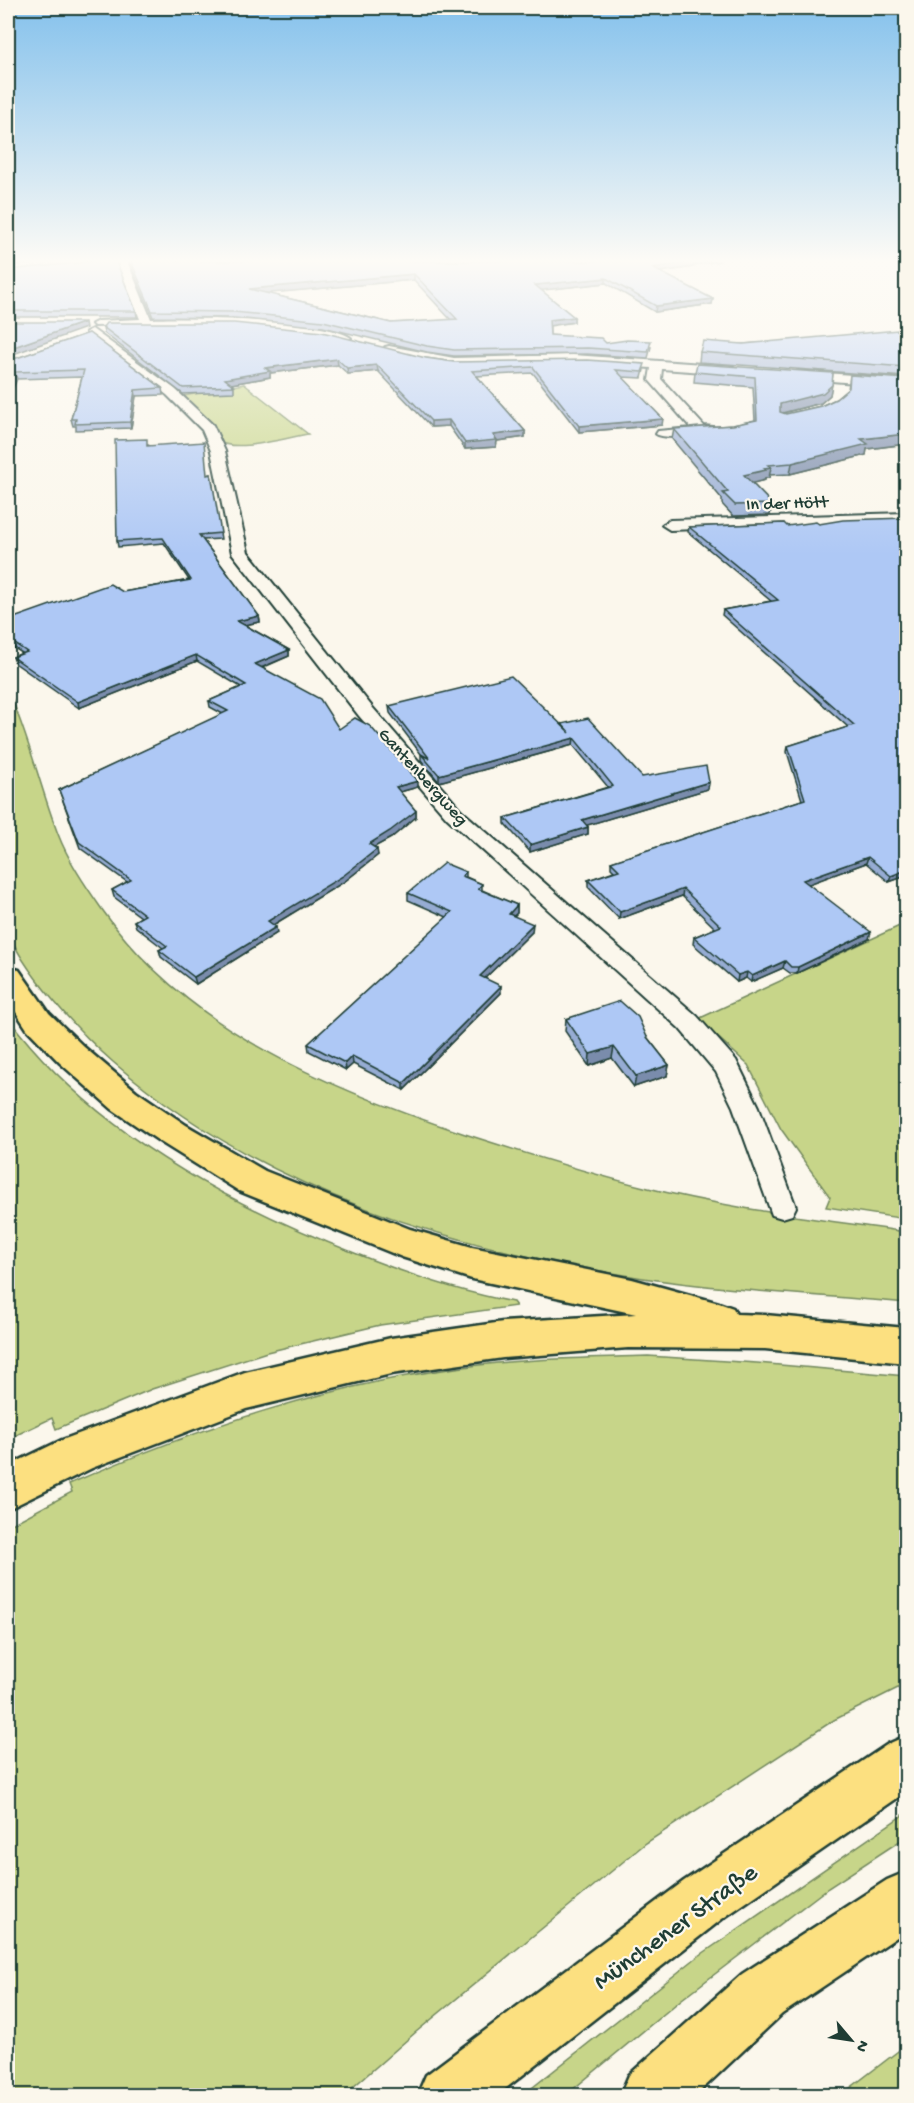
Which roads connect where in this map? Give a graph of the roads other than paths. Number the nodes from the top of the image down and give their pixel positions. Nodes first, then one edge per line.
1 (129, 359) edge
2 (441, 359) edge
3 (544, 359) edge
4 (551, 359) edge
5 (657, 365) junction
6 (748, 371) edge
7 (782, 374) edge
8 (840, 378) junction
9 (906, 383) edge
10 (840, 393) edge
11 (724, 429) edge
12 (701, 431) junction
13 (663, 434) dead end
14 (906, 517) edge
15 (670, 525) dead end
16 (8, 977) edge
17 (782, 1207) dead end
18 (765, 1332) junction
19 (906, 1347) edge
20 (8, 1488) edge
21 (906, 1762) edge
22 (906, 1899) edge
23 (447, 2096) edge
24 (650, 2096) edge

1 - 17 street, Gantenbergweg
2 - 3 street
4 - 5 street
5 - 6 street
5 - 12 street
7 - 8 street
8 - 9 street
8 - 10 street
11 - 12 street
12 - 13 street
14 - 15 street, In der Hött
16 - 18 highway
18 - 19 highway
18 - 20 highway
21 - 23 highway, Münchener Straße
22 - 24 highway

